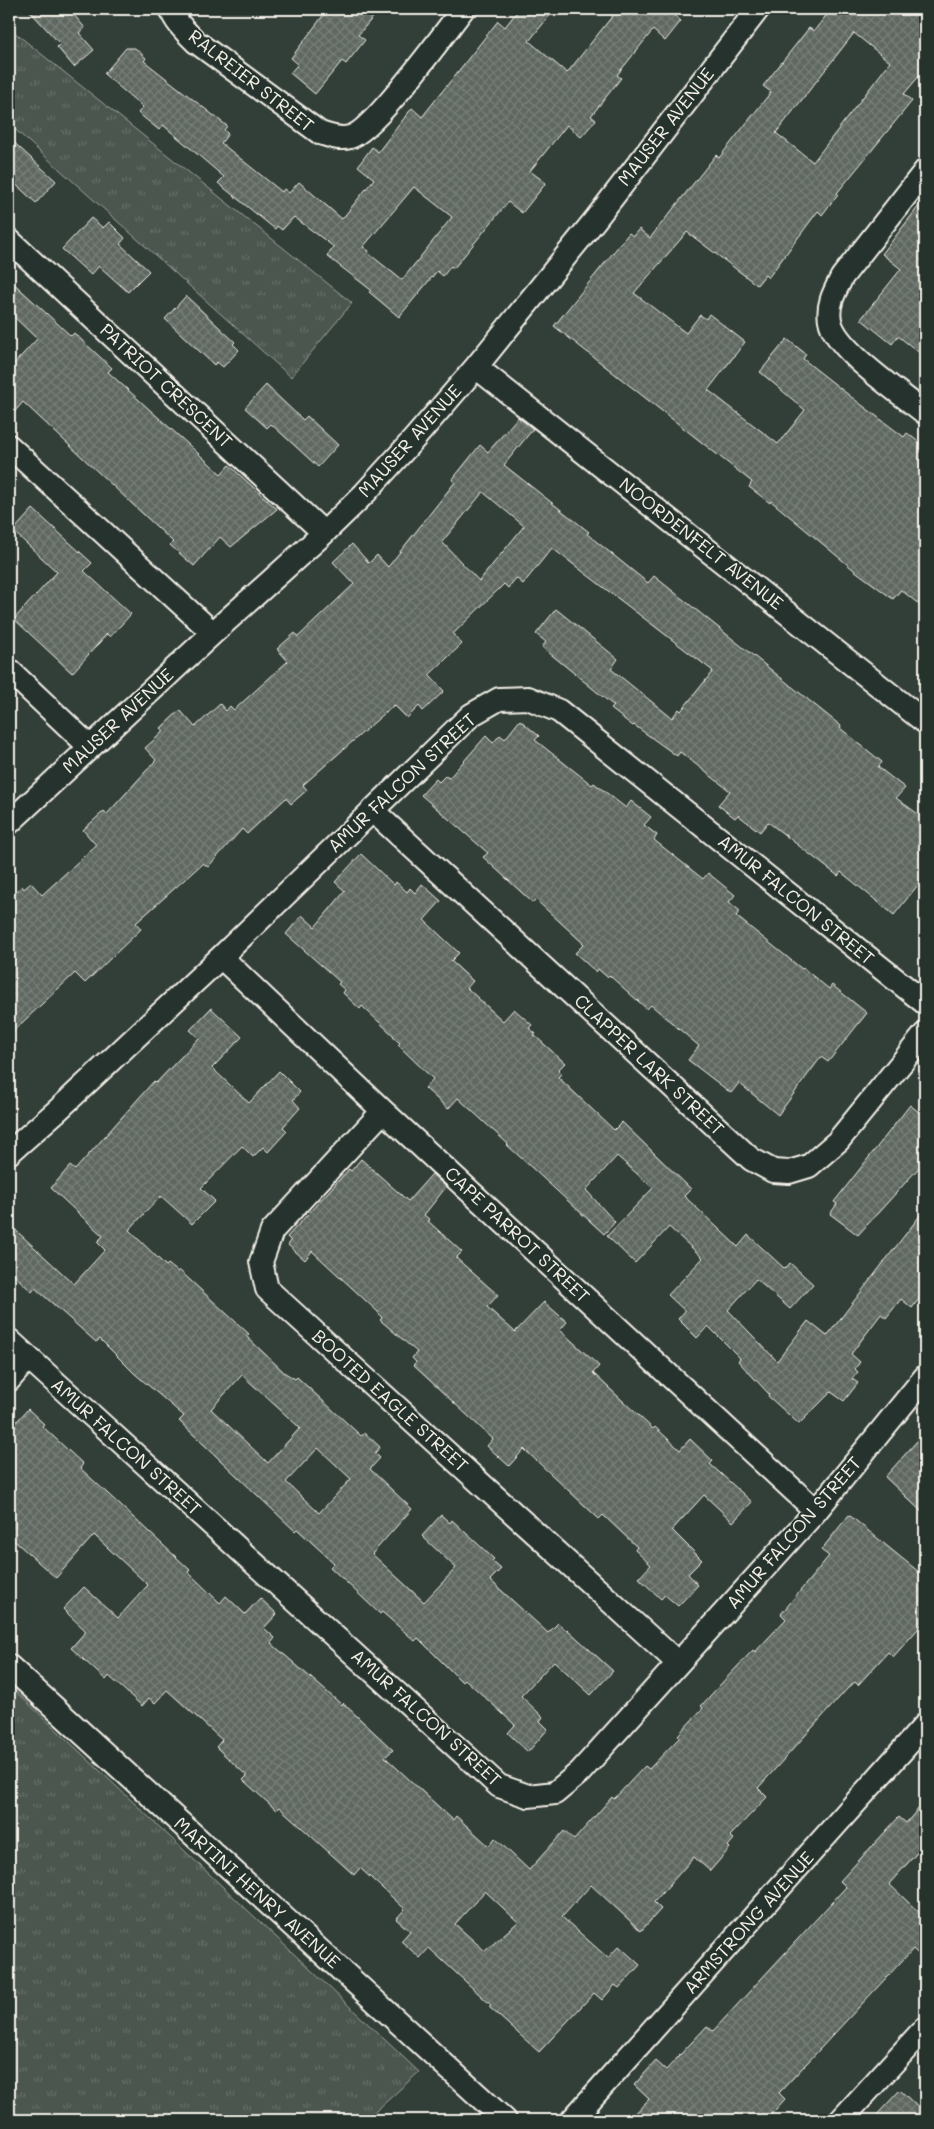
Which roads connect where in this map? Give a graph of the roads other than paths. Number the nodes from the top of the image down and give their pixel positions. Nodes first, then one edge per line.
1 (171, 9) edge
2 (463, 9) edge
3 (758, 9) edge
4 (925, 170) edge
5 (9, 240) edge
6 (476, 367) junction
7 (925, 413) edge
8 (9, 446) edge
9 (324, 533) junction
10 (213, 633) junction
11 (9, 670) edge
12 (925, 722) edge
13 (90, 747) junction
14 (372, 810) junction
15 (9, 824) edge
16 (221, 957) junction
17 (925, 1003) edge
18 (925, 1034) edge
19 (383, 1111) junction
20 (13, 1142) edge
21 (9, 1340) edge
22 (28, 1358) junction
23 (925, 1377) edge
24 (9, 1380) edge
25 (816, 1511) junction
26 (678, 1664) junction
27 (9, 1666) edge
28 (925, 1725) edge
29 (921, 2041) edge
30 (505, 2120) edge
31 (572, 2120) edge
32 (841, 2120) edge

1 - 2 street, RALREIER STREET
3 - 6 street, MAUSER AVENUE
4 - 7 street
5 - 9 street, PATRIOT CRESCENT
6 - 9 street, MAUSER AVENUE
6 - 12 street, NOORDENFELT AVENUE
8 - 10 street
9 - 10 street, MAUSER AVENUE
10 - 13 street, MAUSER AVENUE
11 - 13 street
13 - 15 street, MAUSER AVENUE
14 - 16 street, AMUR FALCON STREET
14 - 17 street, AMUR FALCON STREET
14 - 18 street, CLAPPER LARK STREET
16 - 19 street, CAPE PARROT STREET
16 - 20 street, AMUR FALCON STREET
19 - 25 street, CAPE PARROT STREET
19 - 26 street, BOOTED EAGLE STREET
21 - 22 street, AMUR FALCON STREET
22 - 24 street
22 - 26 street, AMUR FALCON STREET
23 - 25 street, AMUR FALCON STREET
25 - 26 street, AMUR FALCON STREET
27 - 30 street, MARTINI HENRY AVENUE
28 - 31 street, ARMSTRONG AVENUE
29 - 32 street

